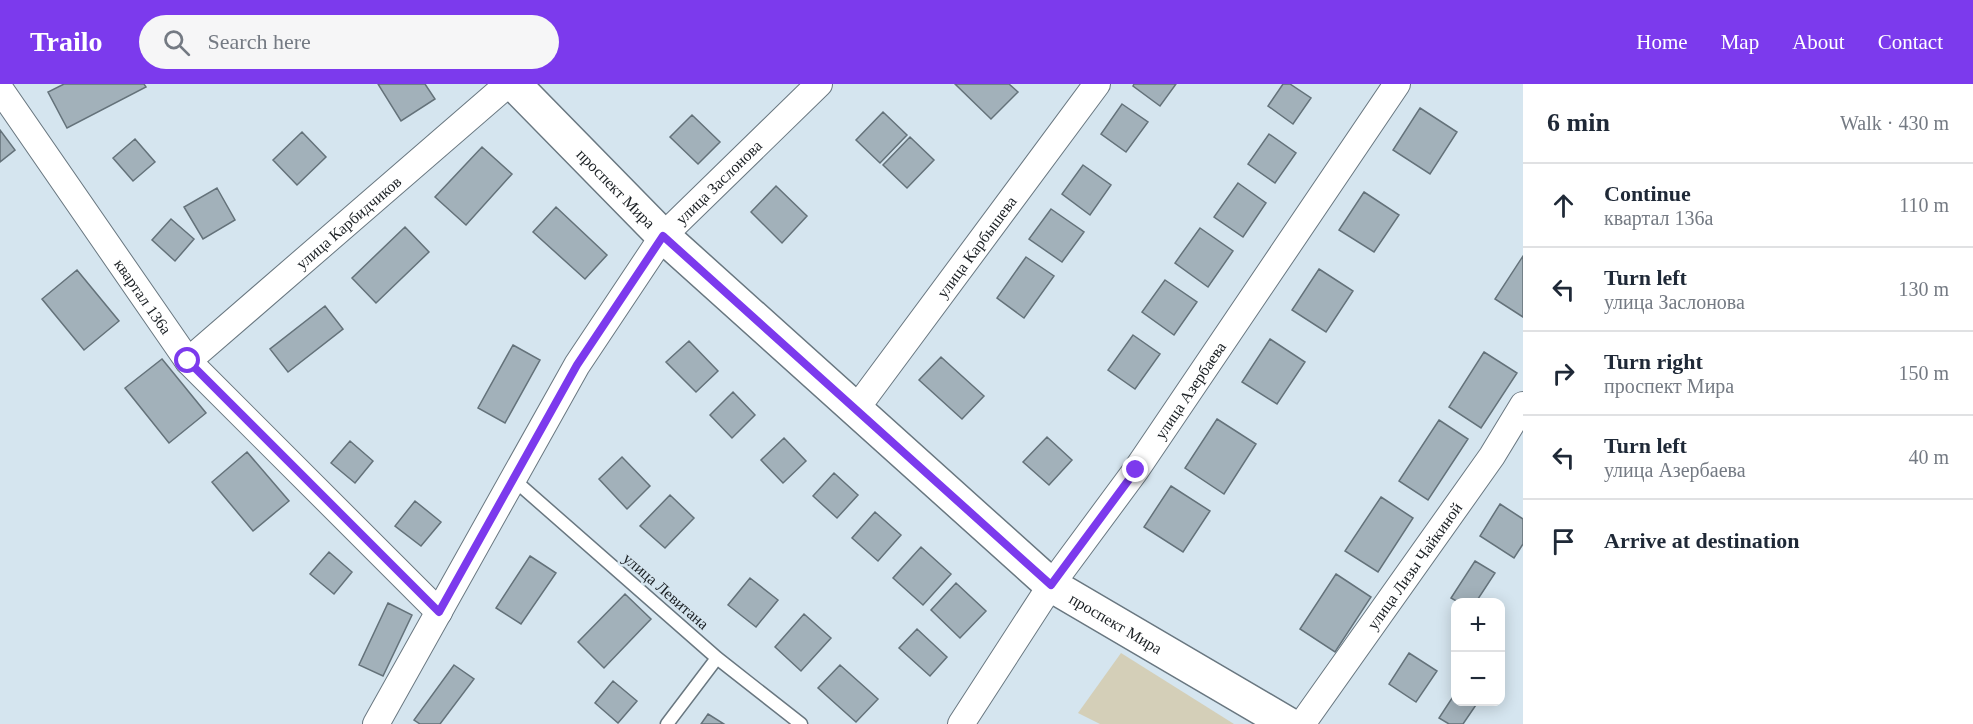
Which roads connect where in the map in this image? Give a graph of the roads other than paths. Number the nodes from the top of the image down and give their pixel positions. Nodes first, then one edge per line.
1 (508, 84) edge
2 (514, 84) edge
3 (819, 84) edge
4 (1097, 84) edge
5 (1397, 84) edge
6 (0, 89) edge
7 (663, 236) junction
8 (188, 361) junction
9 (1523, 405) edge
10 (856, 409) junction
11 (513, 479) junction
12 (1051, 585) junction
13 (439, 612) junction
14 (717, 658) junction
15 (376, 724) edge
16 (668, 724) edge
17 (801, 724) edge
18 (961, 724) edge
19 (1288, 724) edge
20 (1302, 724) edge

1 - 8 street, улица Карбидчиков
2 - 7 main road, проспект Мира
3 - 7 street, улица Заслонова
4 - 10 street, улица Карбышева
5 - 12 street, улица Азербаева
6 - 8 street, квартал 136а
7 - 10 main road, проспект Мира
7 - 11 street, улица Заслонова
8 - 13 street, квартал 136а
9 - 20 street, улица Лизы Чайкиной
10 - 12 main road, проспект Мира
11 - 13 street, улица Заслонова
11 - 14 lane, улица Левитана
12 - 18 street, улица Азербаева
12 - 19 main road, проспект Мира
13 - 15 street, улица Заслонова
14 - 16 lane
14 - 17 lane, улица Левитана

